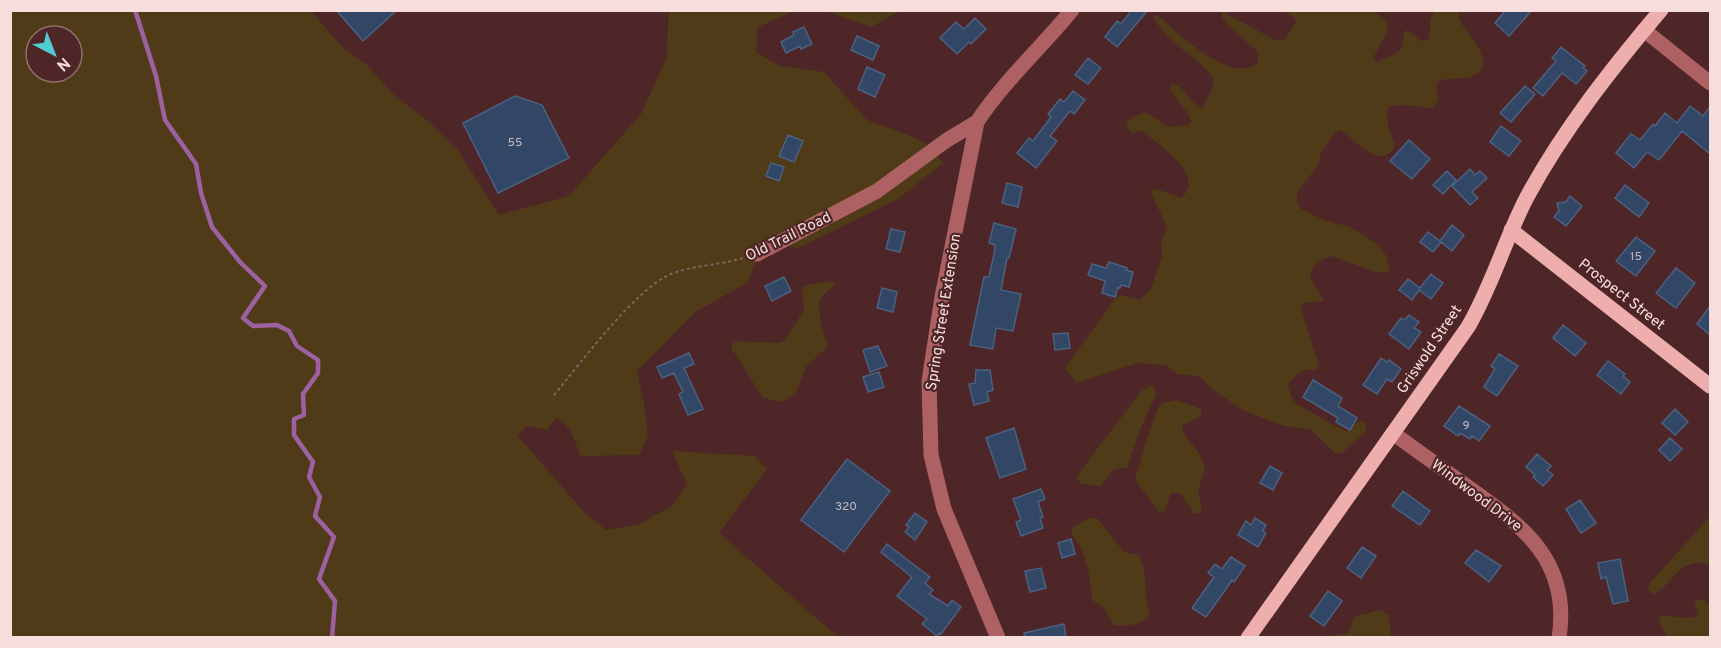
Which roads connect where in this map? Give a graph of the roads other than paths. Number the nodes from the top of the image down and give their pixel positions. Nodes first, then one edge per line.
1 (1072, 10) edge
2 (1661, 10) edge
3 (1644, 30) junction
4 (1710, 83) edge
5 (977, 122) junction
6 (1511, 230) junction
7 (757, 254) road end
8 (1710, 386) edge
9 (1393, 433) junction
10 (998, 638) edge
11 (1248, 638) edge
12 (1559, 638) edge

1 - 5 street, Spring Street Extension
2 - 3 main road, Griswold Street
3 - 4 street
3 - 6 main road, Griswold Street
5 - 7 street, Old Trail Road
5 - 10 street, Spring Street Extension
6 - 8 main road, Prospect Street
6 - 9 main road, Griswold Street
9 - 11 main road, Griswold Street
9 - 12 street, Windwood Drive

